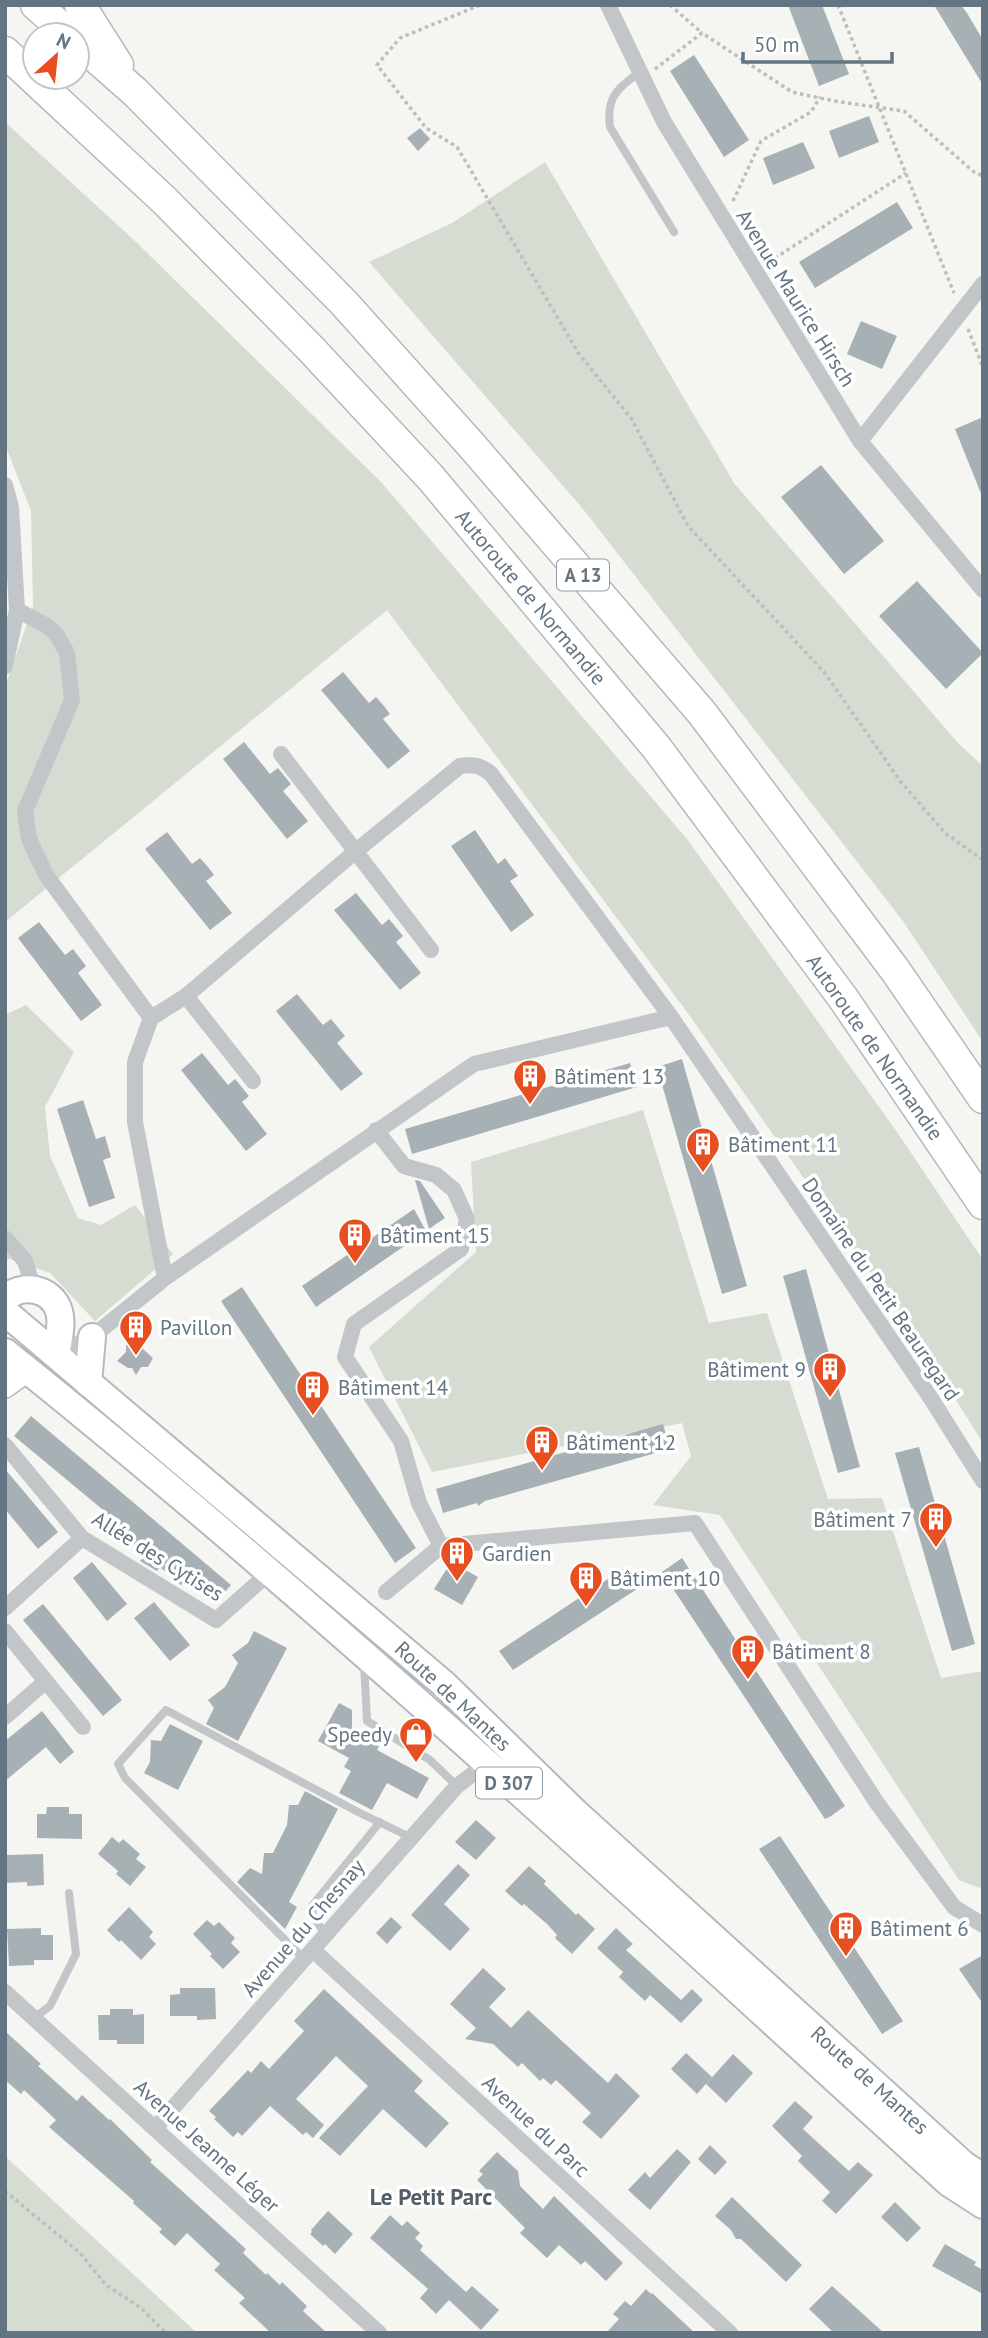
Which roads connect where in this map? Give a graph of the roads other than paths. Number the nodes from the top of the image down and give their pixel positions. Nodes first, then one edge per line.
1 (36, 5) edge
2 (80, 5) edge
3 (608, 5) edge
4 (54, 21) edge
5 (5, 52) edge
6 (91, 53) edge
7 (641, 75) junction
8 (135, 92) junction
9 (674, 232) dead end
10 (983, 284) edge
11 (860, 441) junction
12 (5, 485) edge
13 (983, 590) edge
14 (17, 610) junction
15 (5, 666) edge
16 (281, 754) dead end
17 (356, 851) junction
18 (431, 950) dead end
19 (186, 996) junction
20 (671, 1017) junction
21 (151, 1018) junction
22 (253, 1081) dead end
23 (983, 1098) edge
24 (376, 1130) junction
25 (983, 1204) edge
26 (5, 1238) edge
27 (165, 1278) junction
28 (34, 1289) junction
29 (5, 1298) edge
30 (5, 1312) edge
31 (92, 1336) junction
32 (5, 1352) edge
33 (56, 1355) junction
34 (27, 1370) junction
35 (88, 1382) junction
36 (5, 1386) edge
37 (5, 1445) edge
38 (983, 1481) edge
39 (82, 1538) junction
40 (440, 1546) junction
41 (269, 1573) junction
42 (386, 1592) dead end
43 (5, 1608) edge
44 (5, 1631) edge
45 (363, 1653) junction
46 (46, 1681) junction
47 (5, 1717) edge
48 (83, 1727) dead end
49 (487, 1763) junction
50 (457, 1786) junction
51 (380, 1822) junction
52 (412, 1838) junction
53 (69, 1893) dead end
54 (983, 1924) edge
55 (325, 1936) junction
56 (309, 1954) junction
57 (5, 1992) edge
58 (35, 2017) junction
59 (156, 2127) junction
60 (983, 2177) edge
61 (983, 2205) edge
62 (379, 2333) edge
63 (730, 2333) edge

1 - 4 highway
2 - 8 highway
3 - 7 street, Avenue Maurice Hirsch
5 - 25 highway, Autoroute de Normandie / A 13
6 - 8 highway, A 13
7 - 9 lane
7 - 11 street, Avenue Maurice Hirsch
8 - 23 highway, A 13
10 - 11 street
11 - 13 street, Avenue Maurice Hirsch
12 - 14 street
14 - 15 street
14 - 21 street
16 - 17 street
17 - 18 street
17 - 19 street, Domaine du Petit Beauregard
17 - 20 street, Domaine du Petit Beauregard
19 - 21 street, Domaine du Petit Beauregard
19 - 22 street
20 - 24 street
20 - 38 street, Domaine du Petit Beauregard
21 - 27 street
24 - 27 street
24 - 40 street
26 - 28 street
27 - 31 street
28 - 29 main road
28 - 33 main road
30 - 33 main road, Route de Mantes / D 307
31 - 33 street
31 - 35 main road
32 - 34 main road, D 307
33 - 34 main road
33 - 35 main road, Route de Mantes / D 307
34 - 36 street
34 - 41 main road, Route de Mantes / D 307
35 - 60 main road, Route de Mantes / D 307
37 - 39 street, Allée des Cytises
39 - 41 street, Allée des Cytises
39 - 43 street
40 - 42 street
40 - 54 street
41 - 45 main road, Route de Mantes / D 307
44 - 46 street
45 - 49 main road, Route de Mantes / D 307
45 - 50 lane
46 - 47 street
46 - 48 street
49 - 50 street, Avenue du Chesnay
49 - 61 main road, Route de Mantes / D 307
50 - 52 street, Avenue du Chesnay
51 - 52 lane
51 - 55 lane
51 - 56 lane
52 - 55 street, Avenue du Chesnay
53 - 58 lane
55 - 56 street, Avenue du Chesnay
56 - 59 street, Avenue du Chesnay
56 - 63 street, Avenue du Parc
57 - 58 street, Avenue Jeanne Léger
58 - 59 street, Avenue Jeanne Léger
59 - 62 street, Avenue Jeanne Léger

